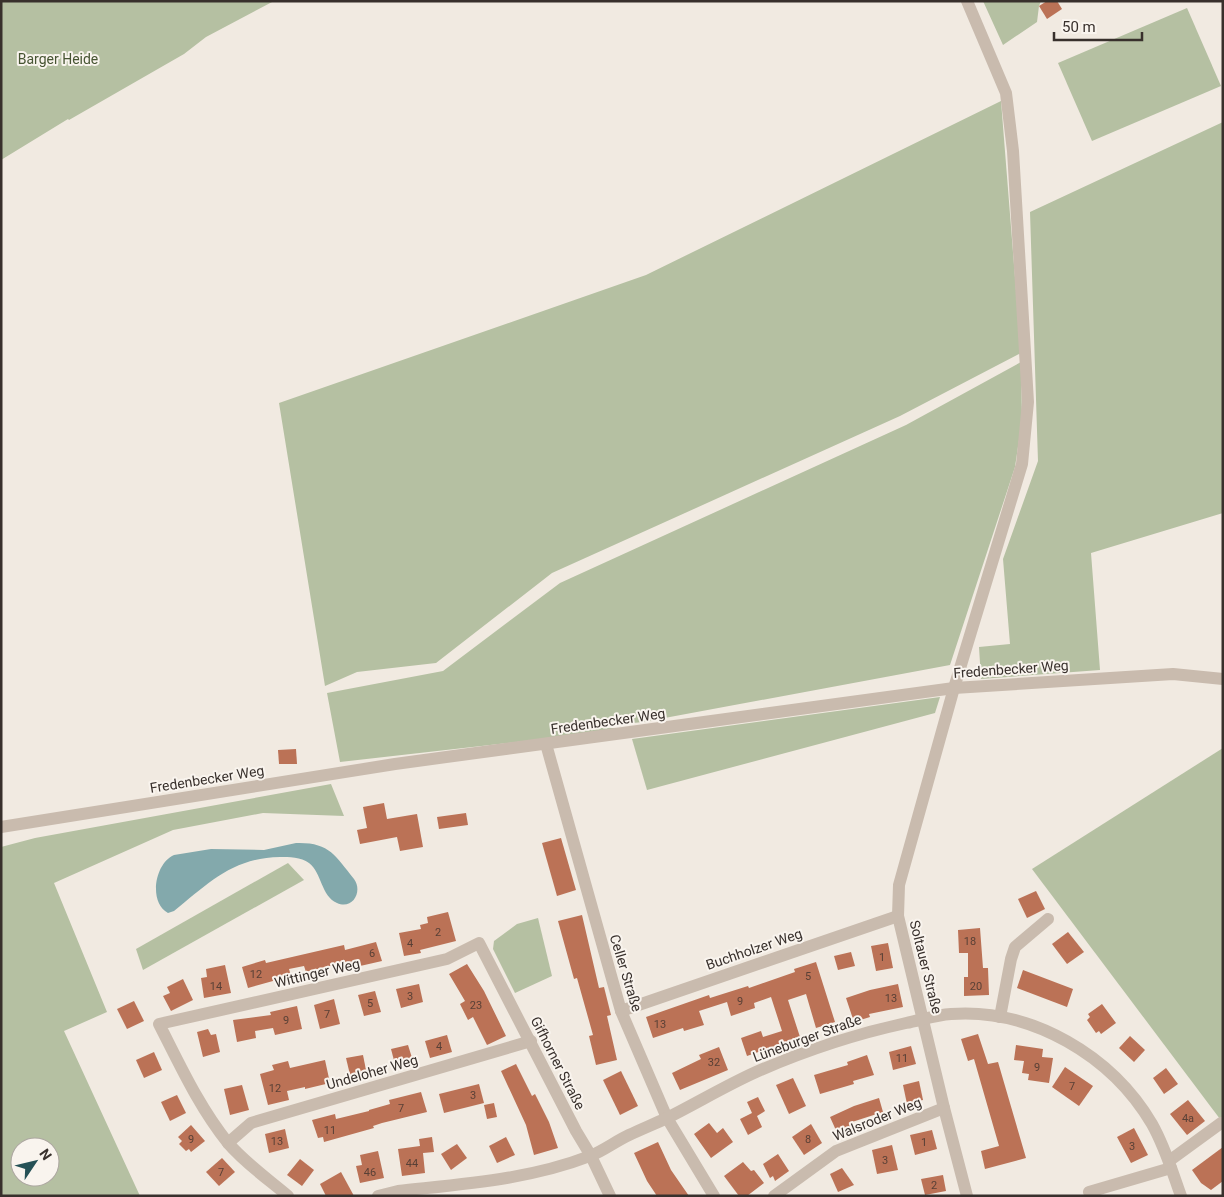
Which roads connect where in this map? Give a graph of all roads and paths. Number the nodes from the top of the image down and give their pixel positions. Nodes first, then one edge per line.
1 (967, 1) edge
2 (1223, 679) edge
3 (954, 688) junction
4 (546, 744) junction
5 (1, 826) edge
6 (898, 916) junction
7 (1048, 919) dead end
8 (479, 943) joint
9 (621, 1011) junction
10 (1000, 1018) junction
11 (924, 1019) junction
12 (531, 1041) junction
13 (944, 1108) junction
14 (667, 1118) junction
15 (1220, 1123) dead end
16 (228, 1143) junction
17 (591, 1156) junction
18 (1170, 1164) junction
19 (446, 1191) edge
20 (1089, 1192) dead end
21 (288, 1196) edge
22 (378, 1196) edge
23 (610, 1196) edge
24 (714, 1196) edge
25 (774, 1196) edge
26 (968, 1196) edge
27 (1181, 1196) edge

1 - 3 street, Soltauer Straße
2 - 3 street, Fredenbecker Weg
3 - 4 street, Fredenbecker Weg
3 - 6 street, Soltauer Straße
4 - 5 street, Fredenbecker Weg
4 - 9 street, Celler Straße
6 - 9 street, Buchholzer Weg
6 - 11 street, Soltauer Straße
7 - 10 street
8 - 12 street, Gifhorner Straße
8 - 16 street, Wittinger Weg
9 - 14 street, Celler Straße
10 - 11 street, Lüneburger Straße
10 - 18 street, Lüneburger Straße
11 - 13 street, Soltauer Straße
11 - 14 street, Lüneburger Straße
12 - 16 street, Undeloher Weg
12 - 17 street, Gifhorner Straße
13 - 25 street, Walsroder Weg
13 - 26 street, Soltauer Straße
14 - 17 street, Lüneburger Straße
14 - 24 street, Celler Straße
15 - 18 street
16 - 21 street
17 - 19 street, Lüneburger Straße
17 - 23 street, Gifhorner Straße
18 - 20 street
18 - 27 street, Lüneburger Straße
19 - 22 street, Lüneburger Straße

